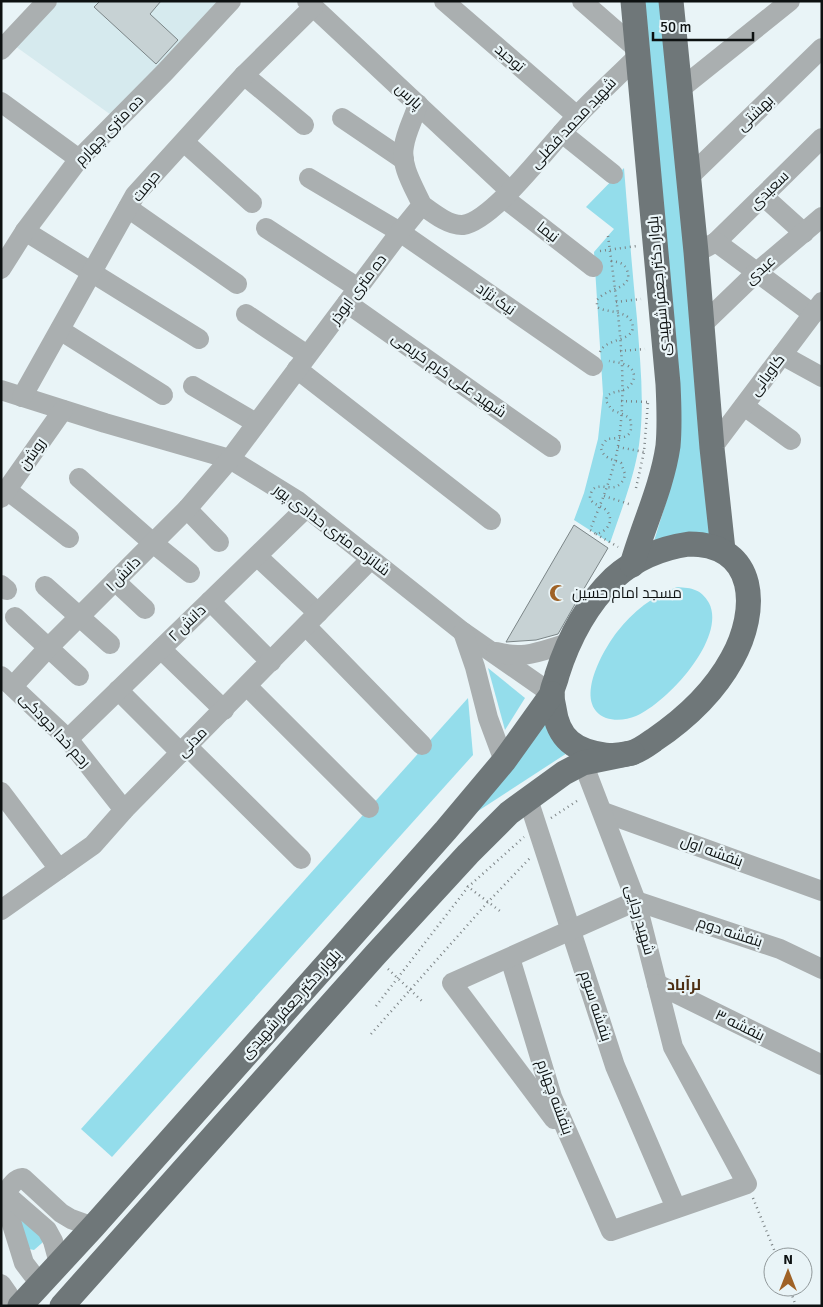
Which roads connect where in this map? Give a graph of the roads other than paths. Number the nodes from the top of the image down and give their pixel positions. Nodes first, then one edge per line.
1 (231, 1) edge
2 (444, 1) edge
3 (582, 1) edge
4 (633, 1) edge
5 (671, 1) edge
6 (790, 1) edge
7 (46, 2) edge
8 (310, 4) edge
9 (822, 48) edge
10 (1, 50) edge
11 (637, 52) junction
12 (244, 75) junction
13 (679, 90) junction
14 (1, 102) edge
15 (418, 104) junction
16 (577, 116) junction
17 (342, 118) dead end
18 (304, 125) dead end
19 (562, 132) junction
20 (822, 139) edge
21 (184, 142) junction
22 (79, 159) junction
23 (404, 160) junction
24 (612, 174) dead end
25 (308, 178) dead end
26 (688, 178) junction
27 (507, 194) junction
28 (763, 196) junction
29 (252, 203) dead end
30 (422, 205) junction
31 (128, 208) junction
32 (822, 217) edge
33 (266, 228) dead end
34 (25, 231) junction
35 (400, 232) junction
36 (804, 232) junction
37 (706, 247) junction
38 (599, 260) road end
39 (1, 270) edge
40 (92, 272) junction
41 (757, 272) junction
42 (237, 284) dead end
43 (352, 296) junction
44 (818, 308) edge
45 (246, 314) dead end
46 (701, 326) junction
47 (60, 330) junction
48 (199, 339) dead end
49 (782, 355) junction
50 (302, 362) junction
51 (593, 366) dead end
52 (822, 377) edge
53 (193, 386) dead end
54 (2, 391) edge
55 (163, 395) dead end
56 (22, 397) junction
57 (744, 406) junction
58 (62, 410) junction
59 (256, 423) junction
60 (791, 440) dead end
61 (551, 447) dead end
62 (712, 448) junction
63 (230, 458) junction
64 (79, 478) dead end
65 (4, 494) edge
66 (306, 508) junction
67 (187, 509) junction
68 (491, 520) dead end
69 (69, 538) dead end
70 (219, 542) dead end
71 (153, 544) junction
72 (723, 550) junction
73 (625, 551) junction
74 (257, 556) junction
75 (371, 558) junction
76 (190, 573) dead end
77 (115, 581) junction
78 (45, 586) dead end
79 (210, 601) junction
80 (145, 609) dead end
81 (15, 617) dead end
82 (79, 618) junction
83 (312, 619) junction
84 (463, 632) junction
85 (569, 643) junction
86 (110, 644) dead end
87 (48, 648) junction
88 (161, 649) junction
89 (489, 651) junction
90 (271, 662) junction
91 (79, 676) dead end
92 (7, 681) edge
93 (247, 686) junction
94 (118, 690) junction
95 (552, 694) junction
96 (224, 710) junction
97 (68, 740) junction
98 (422, 745) dead end
99 (185, 750) junction
100 (632, 753) junction
101 (504, 761) junction
102 (583, 762) junction
103 (1, 792) edge
104 (528, 799) junction
105 (369, 808) dead end
106 (124, 810) junction
107 (602, 812) junction
108 (301, 859) dead end
109 (59, 869) junction
110 (822, 891) edge
111 (636, 901) junction
112 (1, 910) edge
113 (571, 931) junction
114 (510, 958) junction
115 (822, 969) edge
116 (658, 984) junction
117 (822, 1066) edge
118 (573, 1144) junction
119 (676, 1208) junction
120 (1, 1211) edge
121 (93, 1227) junction
122 (59, 1263) junction
123 (1, 1284) edge
124 (40, 1284) junction
125 (10, 1306) edge
126 (20, 1306) edge
127 (62, 1306) edge

1 - 22 street, ده متری چهارم
2 - 16 street, توحید
3 - 11 street
4 - 11 main road, بلوار دکتر جعفر شهیدی
5 - 13 main road
6 - 13 street
7 - 10 street
8 - 12 street, حرمت
8 - 15 street, پارس
9 - 26 street, بهشتی
11 - 16 street, شهید محمد فضلی
11 - 73 main road, بلوار دکتر جعفر شهیدی
12 - 18 street
12 - 21 street, حرمت
13 - 26 main road
14 - 22 street
15 - 23 street
15 - 27 street, پارس
16 - 19 street, شهید محمد فضلی
17 - 23 street
19 - 24 street
19 - 27 street, شهید محمد فضلی
20 - 28 street, سعیدی
21 - 29 street
21 - 31 street, حرمت
22 - 34 street, ده متری چهارم
23 - 30 street
25 - 35 street, نیک نژاد
26 - 37 main road
27 - 30 street, شهید محمد فضلی
27 - 38 street, نیما
28 - 36 street
28 - 37 street, سعیدی
30 - 35 street, ده متری ابوذر
31 - 40 street, حرمت
31 - 42 street
32 - 36 street, عبدی
33 - 43 street, شهید علی کرم کریمی
34 - 39 street, ده متری چهارم
34 - 40 street
35 - 43 street, ده متری ابوذر
35 - 51 street, نیک نژاد
36 - 41 street, عبدی
37 - 41 street
37 - 46 main road
40 - 47 street, حرمت
40 - 48 street
41 - 44 street
41 - 46 street, عبدی
43 - 50 street, ده متری ابوذر
43 - 61 street, شهید علی کرم کریمی
44 - 49 street, کاویانی
45 - 50 street
46 - 62 main road
47 - 55 street
47 - 56 street, حرمت
49 - 52 street
49 - 57 street, کاویانی
50 - 59 street, ده متری ابوذر
50 - 68 street
53 - 59 street
54 - 56 street, شانزده متری حدادی پور
56 - 58 street, شانزده متری حدادی پور
57 - 60 street
57 - 62 street, کاویانی
58 - 63 street, شانزده متری حدادی پور
58 - 65 street, روشن
59 - 63 street, ده متری ابوذر
62 - 72 main road
63 - 66 street, شانزده متری حدادی پور
63 - 67 street, دانش ۱
64 - 71 street
65 - 69 street
66 - 74 street, دانش ۲
66 - 75 street, شانزده متری حدادی پور
67 - 70 street
67 - 71 street, دانش ۱
71 - 76 street
71 - 77 street, دانش ۱
72 - 73 main road
72 - 100 main road
73 - 85 main road
74 - 79 street, دانش ۲
74 - 83 street
75 - 83 street, مدنی
75 - 84 street, شانزده متری حدادی پور
77 - 80 street
77 - 82 street, دانش ۱
78 - 82 street
79 - 88 street, دانش ۲
79 - 90 street
81 - 87 street
82 - 86 street
82 - 87 street, دانش ۱
83 - 90 street, مدنی
83 - 98 street
84 - 89 street, شانزده متری حدادی پور
84 - 101 street
85 - 89 street
85 - 95 main road
87 - 91 street
87 - 92 street, دانش ۱
88 - 94 street, دانش ۲
88 - 96 street
89 - 95 street, شانزده متری حدادی پور
90 - 93 street, مدنی
92 - 97 street, رحم خدا جودکی
93 - 96 street, مدنی
93 - 105 street
94 - 97 street, دانش ۲
94 - 99 street
95 - 100 main road
95 - 101 main road, بلوار دکتر جعفر شهیدی
96 - 99 street, مدنی
97 - 106 street, رحم خدا جودکی
99 - 106 street, مدنی
99 - 108 street
100 - 102 main road, بلوار دکتر جعفر شهیدی
101 - 121 main road, بلوار دکتر جعفر شهیدی
102 - 104 main road, بلوار دکتر جعفر شهیدی
102 - 107 street, شهید رجایی
103 - 109 street
104 - 113 street, بنفشه سوم
104 - 127 main road, بلوار دکتر جعفر شهیدی
106 - 109 street, مدنی
107 - 110 street, بنفشه اول
107 - 111 street, شهید رجایی
109 - 112 street, مدنی
111 - 113 street
111 - 115 street, بنفشه دوم
111 - 116 street, شهید رجایی
113 - 114 street
113 - 119 street, بنفشه سوم
114 - 118 street, بنفشه چهارم
114 - 118 street
116 - 117 street, بنفشه ۳
116 - 119 street, شهید رجایی
118 - 119 street, بنفشه چهارم
120 - 124 street
121 - 122 main road, بلوار دکتر جعفر شهیدی
121 - 122 street
122 - 124 main road, بلوار دکتر جعفر شهیدی
123 - 125 street
124 - 126 main road, بلوار دکتر جعفر شهیدی

